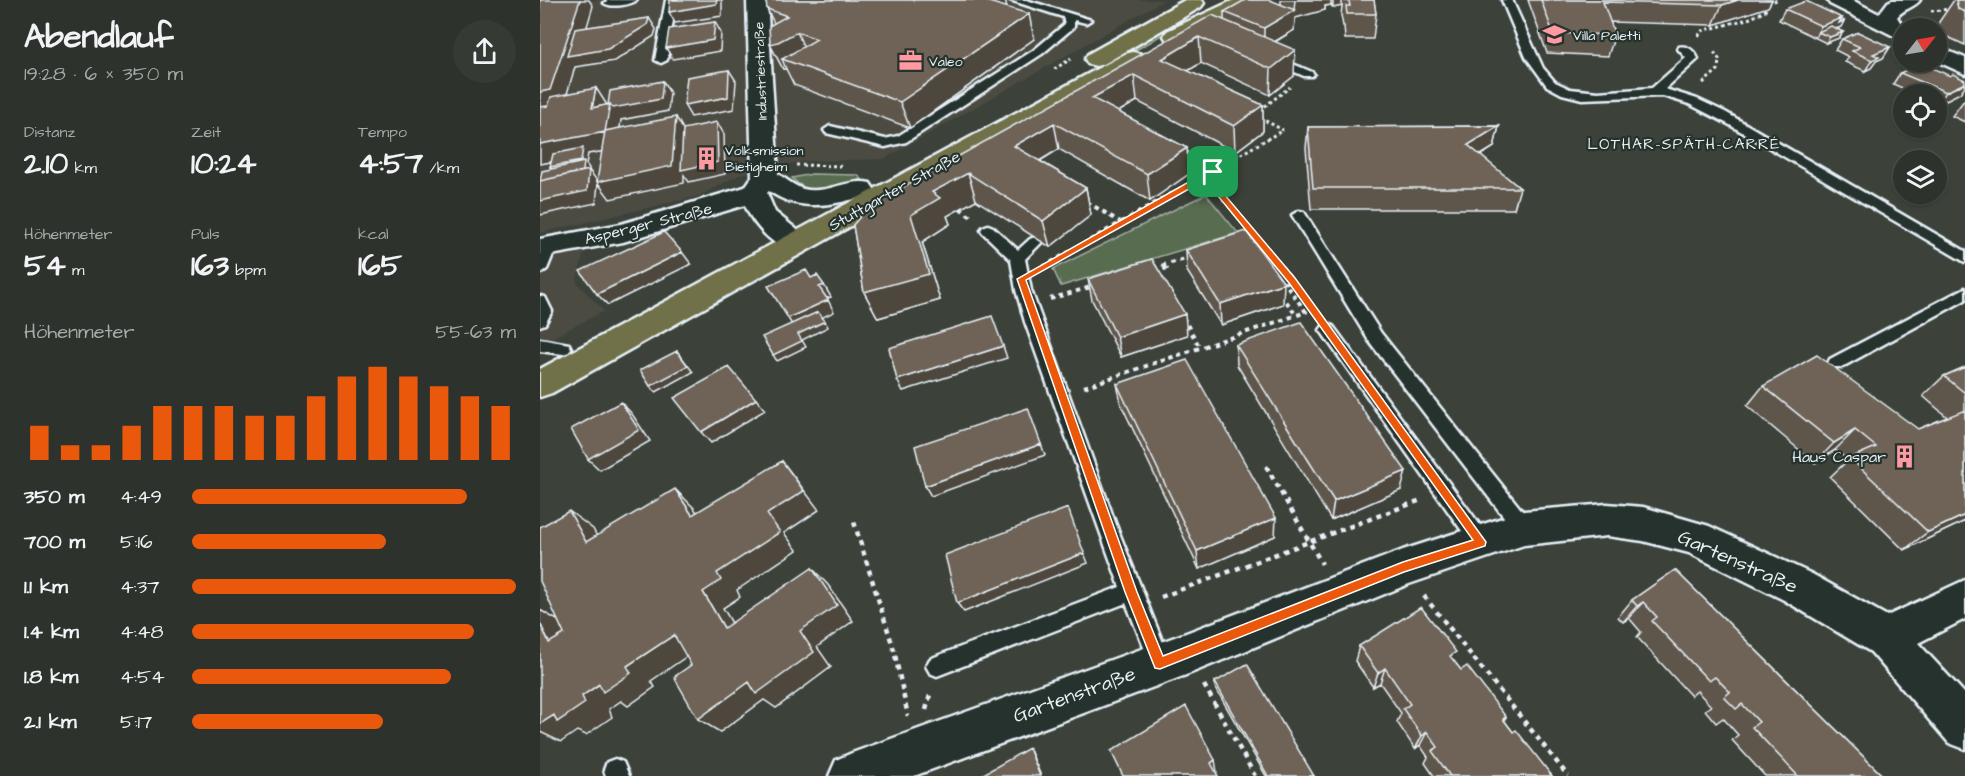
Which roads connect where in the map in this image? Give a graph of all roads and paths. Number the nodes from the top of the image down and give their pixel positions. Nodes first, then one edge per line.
1 (632, 0) edge
2 (671, 0) edge
3 (757, 0) edge
4 (1015, 0) edge
5 (1202, 0) edge
6 (1250, 0) edge
7 (1507, 0) edge
8 (1777, 0) edge
9 (1838, 0) edge
10 (1855, 0) edge
11 (1910, 0) edge
12 (609, 3) dead end
13 (1768, 3) dead end
14 (1766, 8) dead end
15 (1956, 9) edge
16 (1928, 12) dead end
17 (1068, 15) junction
18 (1086, 20) dead end
19 (1891, 28) edge
20 (1699, 39) dead end
21 (1683, 49) dead end
22 (1712, 50) dead end
23 (1268, 57) edge
24 (1947, 58) edge
25 (661, 60) dead end
26 (1965, 67) edge
27 (1308, 74) dead end
28 (1656, 91) junction
29 (1680, 96) junction
30 (1274, 99) edge
31 (830, 130) dead end
32 (1184, 157) dead end
33 (1226, 164) junction
34 (1213, 172) junction
35 (759, 185) junction
36 (861, 189) junction
37 (1083, 200) edge
38 (1299, 215) dead end
39 (1122, 224) junction
40 (988, 230) dead end
41 (1256, 237) junction
42 (789, 238) junction
43 (1244, 241) edge
44 (1035, 242) edge
45 (1199, 254) edge
46 (543, 255) edge
47 (1965, 257) edge
48 (1018, 258) junction
49 (1165, 265) junction
50 (1143, 272) edge
51 (1021, 279) junction
52 (1162, 280) edge
53 (1292, 280) junction
54 (1098, 285) edge
55 (1279, 291) edge
56 (1965, 293) edge
57 (540, 301) edge
58 (1029, 305) junction
59 (1181, 312) edge
60 (1296, 315) junction
61 (540, 320) edge
62 (1328, 330) joint
63 (1200, 348) junction
64 (548, 351) edge
65 (1182, 354) junction
66 (1836, 363) dead end
67 (1187, 364) edge
68 (540, 384) edge
69 (1060, 395) junction
70 (1266, 466) dead end
71 (1444, 491) junction
72 (854, 522) dead end
73 (1524, 528) junction
74 (1309, 542) junction
75 (1481, 542) junction
76 (1403, 567) junction
77 (1339, 594) junction
78 (1134, 599) junction
79 (1965, 599) edge
80 (1886, 638) junction
81 (1173, 658) junction
82 (937, 666) dead end
83 (1965, 727) edge
84 (915, 752) junction
85 (852, 776) edge
86 (1255, 776) edge
87 (1568, 776) edge

1 - 12 lane
2 - 25 lane
3 - 35 street, Industriestraße
4 - 17 lane
5 - 36 main road, Stuttgarter Straße
6 - 42 main road, Stuttgarter Straße
7 - 28 lane
8 - 13 path
9 - 19 street
10 - 19 street
11 - 19 street
14 - 20 path
15 - 16 path
17 - 18 lane
17 - 31 lane
21 - 28 lane
22 - 29 path
23 - 27 lane
24 - 26 street
28 - 29 lane
29 - 47 lane
30 - 33 path
32 - 34 path
33 - 34 path
33 - 41 path
34 - 39 path
35 - 36 street
35 - 42 street, Industriestraße
35 - 46 street, Asperger Straße
36 - 42 main road, Stuttgarter Straße
37 - 39 path
38 - 73 lane
39 - 51 path
40 - 48 lane
41 - 43 path
41 - 53 path
42 - 64 main road, Stuttgarter Straße
42 - 68 main road, Stuttgarter Straße
44 - 48 lane
45 - 49 path
48 - 51 lane
49 - 50 path
49 - 52 path
51 - 58 lane
53 - 60 path
53 - 62 path
54 - 58 path
55 - 60 path
56 - 66 lane
57 - 61 lane
58 - 69 lane
59 - 63 path
60 - 63 path
62 - 71 lane
63 - 65 path
65 - 67 path
65 - 69 path
69 - 78 lane
70 - 74 path
71 - 74 path
71 - 75 lane
72 - 84 path
73 - 75 street, Gartenstraße
73 - 80 street, Gartenstraße
74 - 77 path
74 - 78 path
75 - 76 street, Gartenstraße
76 - 77 street, Gartenstraße
76 - 87 path
77 - 81 street, Gartenstraße
78 - 81 lane
78 - 82 lane
79 - 80 street
80 - 83 street, Gartenstraße
81 - 84 street, Gartenstraße
81 - 86 path
84 - 85 street, Gartenstraße

